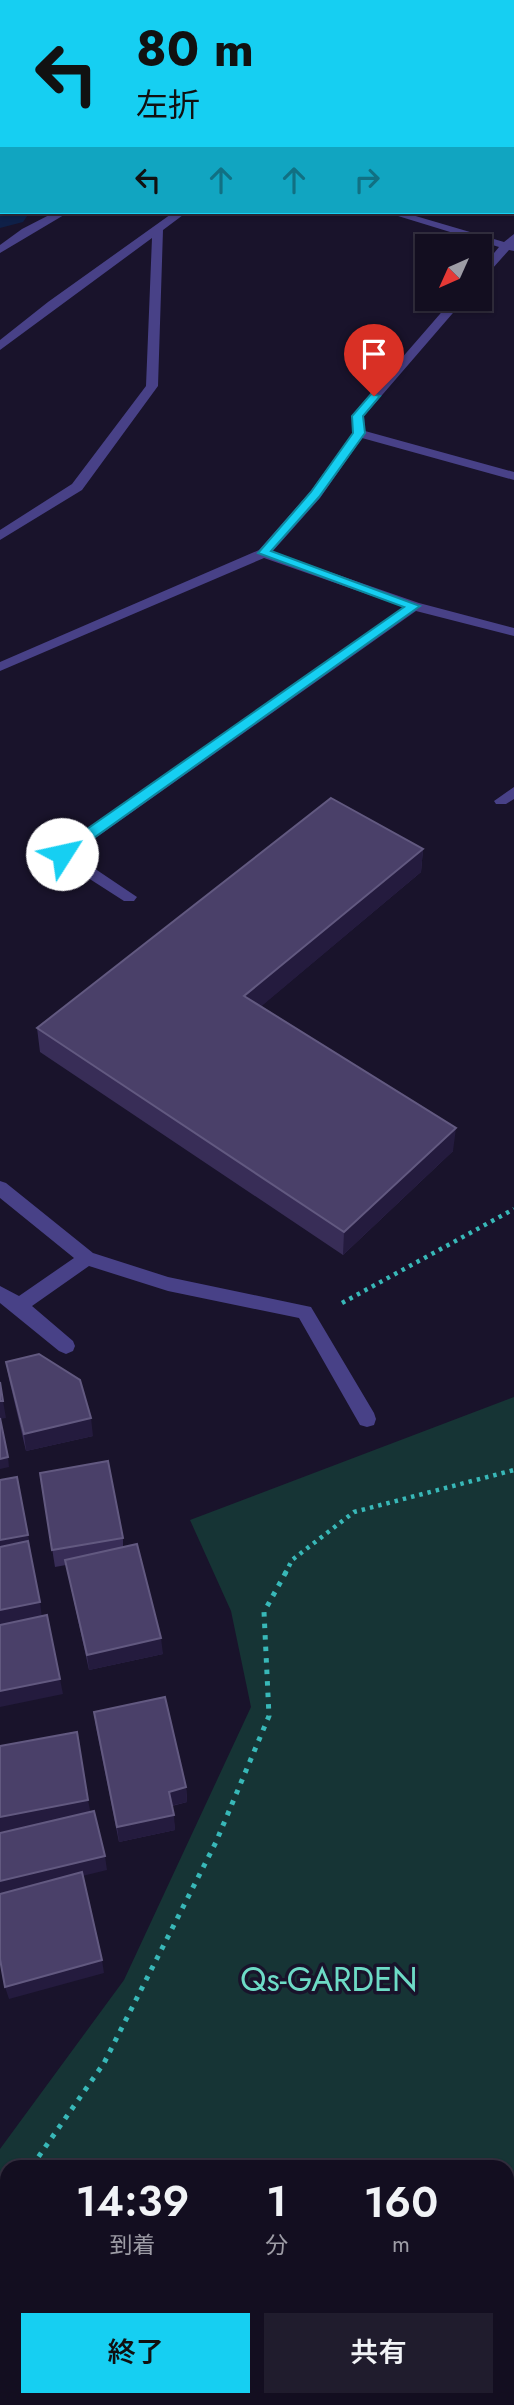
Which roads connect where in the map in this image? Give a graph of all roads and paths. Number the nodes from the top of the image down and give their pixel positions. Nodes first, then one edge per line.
1 (59, 214) edge
2 (178, 214) edge
3 (399, 214) edge
4 (158, 226) junction
5 (512, 243) edge
6 (0, 250) edge
7 (492, 264) edge
8 (449, 312) edge
9 (0, 346) edge
10 (359, 433) junction
11 (514, 476) edge
12 (0, 536) edge
13 (264, 553) junction
14 (414, 606) junction
15 (514, 632) edge
16 (0, 667) edge
17 (129, 897) dead end
18 (0, 1188) edge
19 (514, 1209) edge
20 (87, 1258) junction
21 (0, 1293) edge
22 (19, 1306) junction
23 (305, 1311) junction
24 (66, 1346) dead end
25 (367, 1419) dead end
26 (514, 1470) edge
27 (36, 2160) edge

1 - 6 street
2 - 4 street
3 - 5 street
4 - 9 street
4 - 12 street
5 - 7 street
8 - 10 street
10 - 11 street
10 - 13 street
13 - 14 street
13 - 16 street
14 - 15 street
14 - 17 street
18 - 20 street
19 - 23 path
20 - 22 street
20 - 23 street
21 - 22 street
22 - 24 street
23 - 25 street
26 - 27 path

